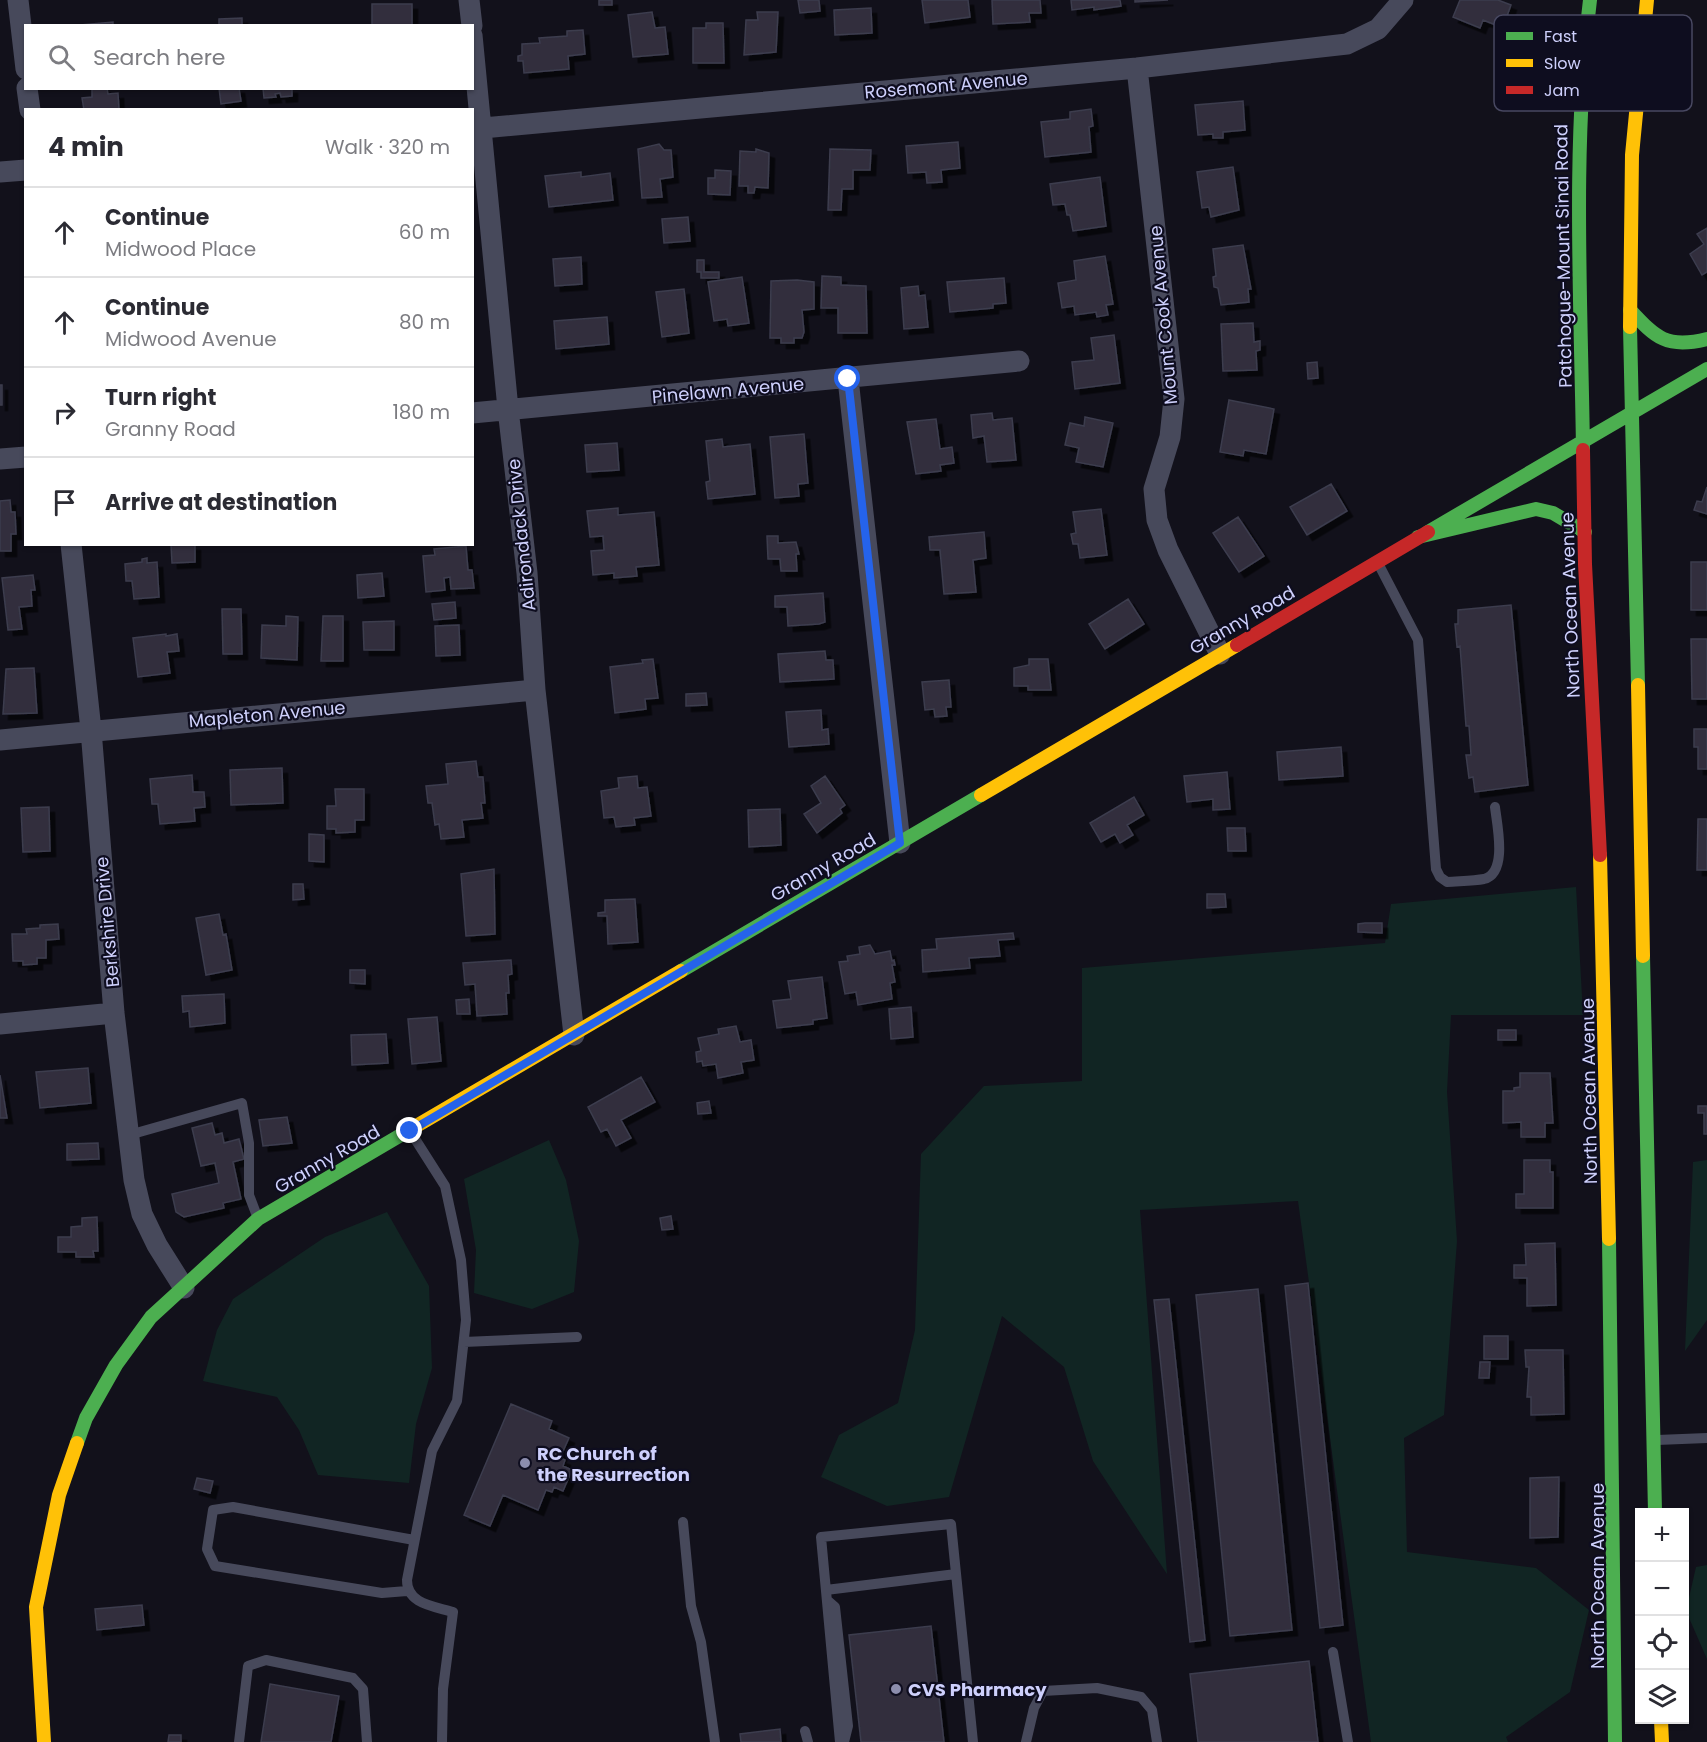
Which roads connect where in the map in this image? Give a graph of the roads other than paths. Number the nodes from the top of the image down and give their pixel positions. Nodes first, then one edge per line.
1 (18, 0) edge
2 (469, 0) edge
3 (1402, 0) edge
4 (1590, 0) edge
5 (1647, 0) edge
6 (1588, 15) edge
7 (1646, 15) edge
8 (472, 24) edge
9 (24, 52) edge
10 (1137, 68) junction
11 (474, 72) edge
12 (27, 90) edge
13 (30, 108) edge
14 (1580, 111) edge
15 (1637, 111) edge
16 (477, 128) edge
17 (24, 170) edge
18 (0, 172) edge
19 (1630, 310) junction
20 (1707, 339) edge
21 (1019, 361) dead end
22 (1707, 369) edge
23 (848, 379) junction
24 (508, 409) junction
25 (1632, 412) junction
26 (474, 413) edge
27 (1583, 439) junction
28 (24, 457) edge
29 (0, 459) edge
30 (1585, 532) junction
31 (1419, 537) junction
32 (71, 546) edge
33 (1377, 562) junction
34 (1220, 654) junction
35 (535, 690) junction
36 (91, 730) junction
37 (0, 740) edge
38 (1495, 807) dead end
39 (900, 843) junction
40 (114, 1013) junction
41 (0, 1024) edge
42 (574, 1035) junction
43 (410, 1131) junction
44 (129, 1135) junction
45 (258, 1219) junction
46 (183, 1288) junction
47 (577, 1337) dead end
48 (464, 1342) junction
49 (1707, 1438) edge
50 (1654, 1440) junction
51 (1655, 1508) edge
52 (683, 1522) dead end
53 (414, 1540) junction
54 (956, 1575) junction
55 (407, 1591) junction
56 (827, 1595) junction
57 (1333, 1652) dead end
58 (1661, 1724) edge
59 (44, 1742) edge
60 (238, 1742) edge
61 (367, 1742) edge
62 (442, 1742) edge
63 (715, 1742) edge
64 (842, 1742) edge
65 (973, 1742) edge
66 (1026, 1742) edge
67 (1157, 1742) edge
68 (1348, 1742) edge
69 (1615, 1742) edge
70 (1662, 1742) edge

1 - 9 street
2 - 8 street
3 - 10 street, Rosemont Avenue
4 - 6 main road, Patchogue-Mount Sinai Road
5 - 7 main road
10 - 16 street, Rosemont Avenue
10 - 34 street, Mount Cook Avenue
11 - 16 street, Adirondack Drive
12 - 13 street
14 - 27 main road, Patchogue-Mount Sinai Road
15 - 19 main road
16 - 24 street, Adirondack Drive
17 - 18 street
19 - 20 main road
19 - 25 main road
21 - 23 street, Pinelawn Avenue
22 - 25 main road, Granny Road
23 - 24 street, Pinelawn Avenue
23 - 39 street
24 - 26 street, Pinelawn Avenue
24 - 35 street, Adirondack Drive
25 - 27 main road, Granny Road
25 - 50 main road
27 - 30 main road, North Ocean Avenue
27 - 31 main road, Granny Road
28 - 29 street
30 - 31 main road
30 - 69 main road, North Ocean Avenue
31 - 33 main road, Granny Road
32 - 36 street, Berkshire Drive
33 - 34 main road, Granny Road
33 - 38 lane
34 - 39 main road, Granny Road
35 - 36 street, Mapleton Avenue
35 - 42 street, Adirondack Drive
36 - 37 street, Mapleton Avenue
36 - 40 street, Berkshire Drive
39 - 42 main road, Granny Road
40 - 41 street
40 - 44 street, Berkshire Drive
42 - 43 main road, Granny Road
43 - 45 main road, Granny Road
43 - 48 lane
44 - 45 lane
44 - 46 street, Berkshire Drive
45 - 46 main road, Granny Road
46 - 59 main road, Granny Road
47 - 48 lane
48 - 53 lane
49 - 50 lane
50 - 51 main road
52 - 63 lane
53 - 55 lane
53 - 55 lane
54 - 56 lane
54 - 56 lane
54 - 65 lane
55 - 62 lane
56 - 64 lane
57 - 68 lane
58 - 70 main road
60 - 61 lane
66 - 67 lane

